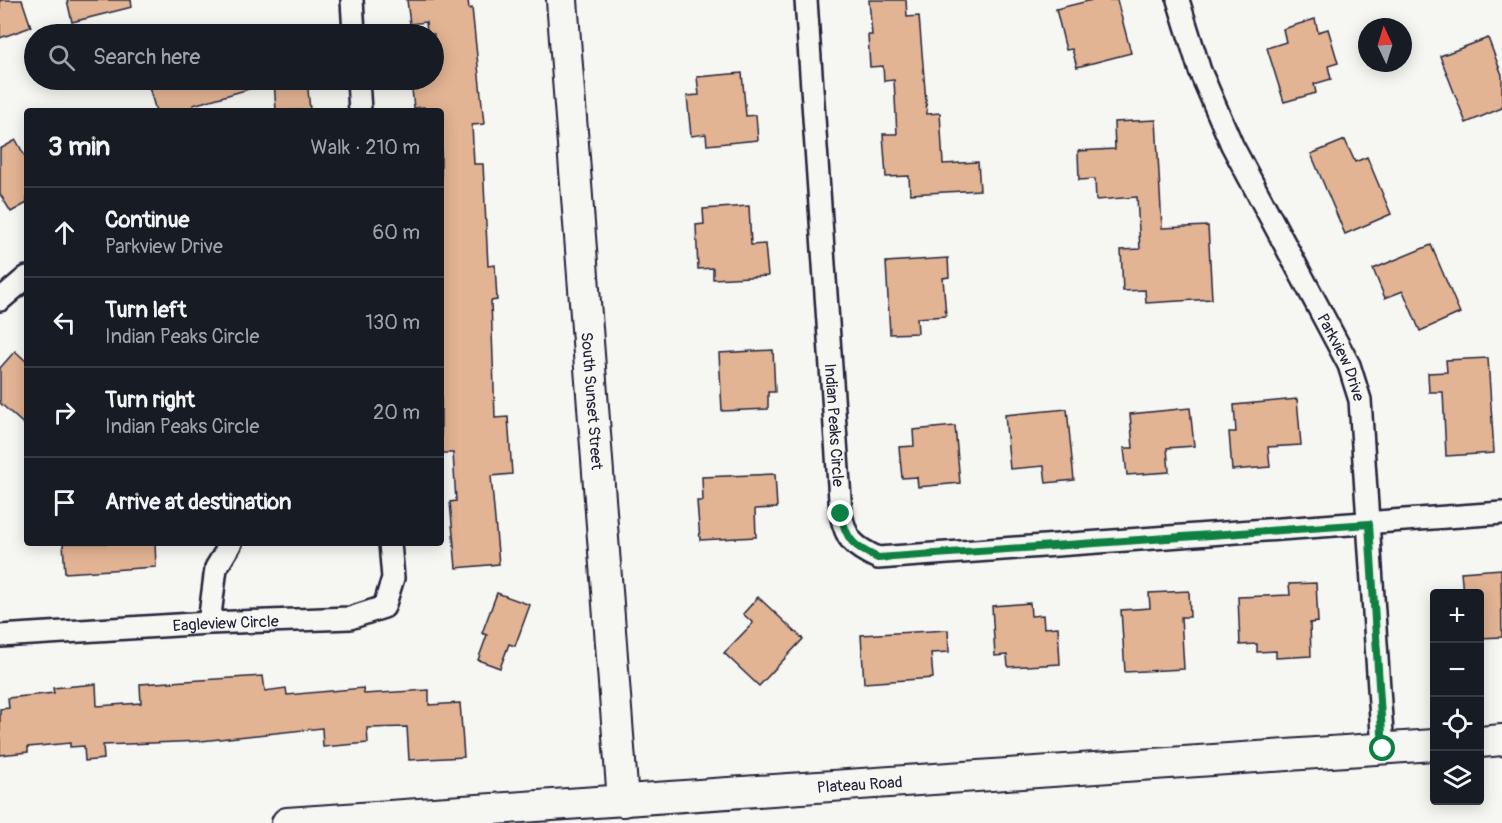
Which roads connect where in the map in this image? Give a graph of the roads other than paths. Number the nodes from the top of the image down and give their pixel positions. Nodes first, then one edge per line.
1 (352, 0) edge
2 (562, 0) edge
3 (806, 0) edge
4 (1178, 0) edge
5 (353, 24) edge
6 (359, 90) edge
7 (360, 108) edge
8 (24, 280) edge
9 (0, 300) edge
10 (1502, 513) edge
11 (1369, 524) junction
12 (229, 546) edge
13 (390, 546) edge
14 (209, 623) junction
15 (0, 636) edge
16 (1502, 741) edge
17 (1484, 742) edge
18 (1430, 745) edge
19 (1383, 749) junction
20 (623, 801) junction
21 (286, 823) edge

1 - 5 street
2 - 20 street, South Sunset Street
3 - 11 street, Indian Peaks Circle
4 - 11 street, Parkview Drive
6 - 7 street
8 - 9 street
10 - 11 street, Indian Peaks Circle
11 - 19 street, Parkview Drive
12 - 14 street
13 - 14 street, Eagleview Circle
14 - 15 street, Eagleview Circle
16 - 17 street
18 - 19 street, Plateau Road
19 - 20 street, Plateau Road
20 - 21 street, Plateau Road

